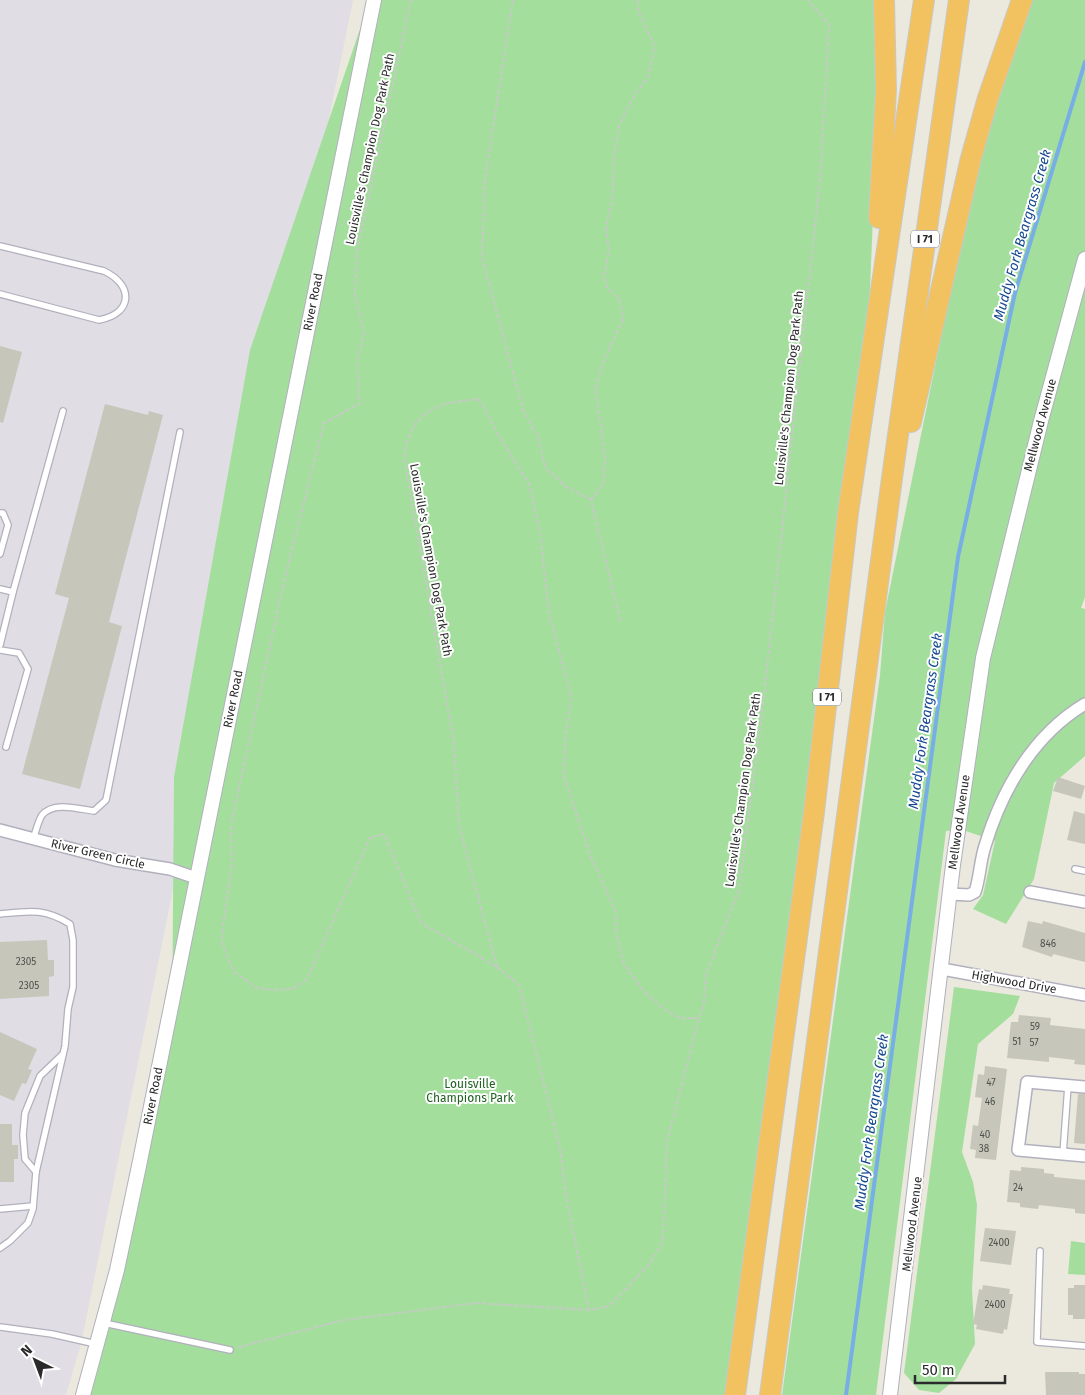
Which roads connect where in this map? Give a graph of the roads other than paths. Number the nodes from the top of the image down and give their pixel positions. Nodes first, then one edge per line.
1 (374, 0) edge
2 (884, 0) edge
3 (924, 0) edge
4 (959, 0) edge
5 (1022, 0) edge
6 (0, 246) edge
7 (1085, 259) edge
8 (0, 294) edge
9 (63, 411) dead end
10 (180, 432) dead end
11 (892, 478) junction
12 (0, 513) edge
13 (848, 514) junction
14 (0, 554) edge
15 (0, 589) edge
16 (13, 592) junction
17 (0, 645) edge
18 (0, 650) edge
19 (1085, 704) edge
20 (6, 747) dead end
21 (0, 830) edge
22 (33, 838) junction
23 (1075, 869) dead end
24 (1085, 871) edge
25 (196, 878) junction
26 (1030, 892) dead end
27 (950, 894) junction
28 (1085, 902) edge
29 (0, 914) edge
30 (942, 969) junction
31 (1085, 995) edge
32 (62, 1055) junction
33 (1068, 1086) junction
34 (1085, 1088) edge
35 (1063, 1154) junction
36 (1085, 1156) edge
37 (36, 1172) junction
38 (33, 1206) junction
39 (0, 1209) edge
40 (0, 1248) edge
41 (1040, 1251) dead end
42 (104, 1323) junction
43 (0, 1327) edge
44 (98, 1345) junction
45 (1085, 1346) edge
46 (230, 1350) road end
47 (83, 1395) edge
48 (735, 1395) edge
49 (770, 1395) edge
50 (890, 1395) edge

1 - 25 street, River Road
2 - 13 highway
3 - 13 highway, I 71
4 - 11 highway, I 71
5 - 11 highway
6 - 8 lane
7 - 27 street, Mellwood Avenue
9 - 16 lane
10 - 22 lane
11 - 49 highway, I 71
12 - 14 lane
13 - 48 highway, I 71
15 - 16 lane
16 - 17 lane
18 - 20 lane
19 - 27 street
21 - 22 street, River Green Circle
22 - 25 street, River Green Circle
23 - 24 lane
25 - 42 street, River Road
26 - 28 street
27 - 30 street, Mellwood Avenue
29 - 32 lane
30 - 31 street, Highwood Drive
30 - 50 street, Mellwood Avenue
32 - 37 lane
32 - 37 lane
33 - 34 street
33 - 35 lane
33 - 35 street
35 - 36 street
37 - 38 lane
38 - 39 lane
38 - 40 lane
41 - 45 lane
42 - 44 street, River Road
42 - 46 lane
43 - 44 lane
44 - 47 street, River Road

